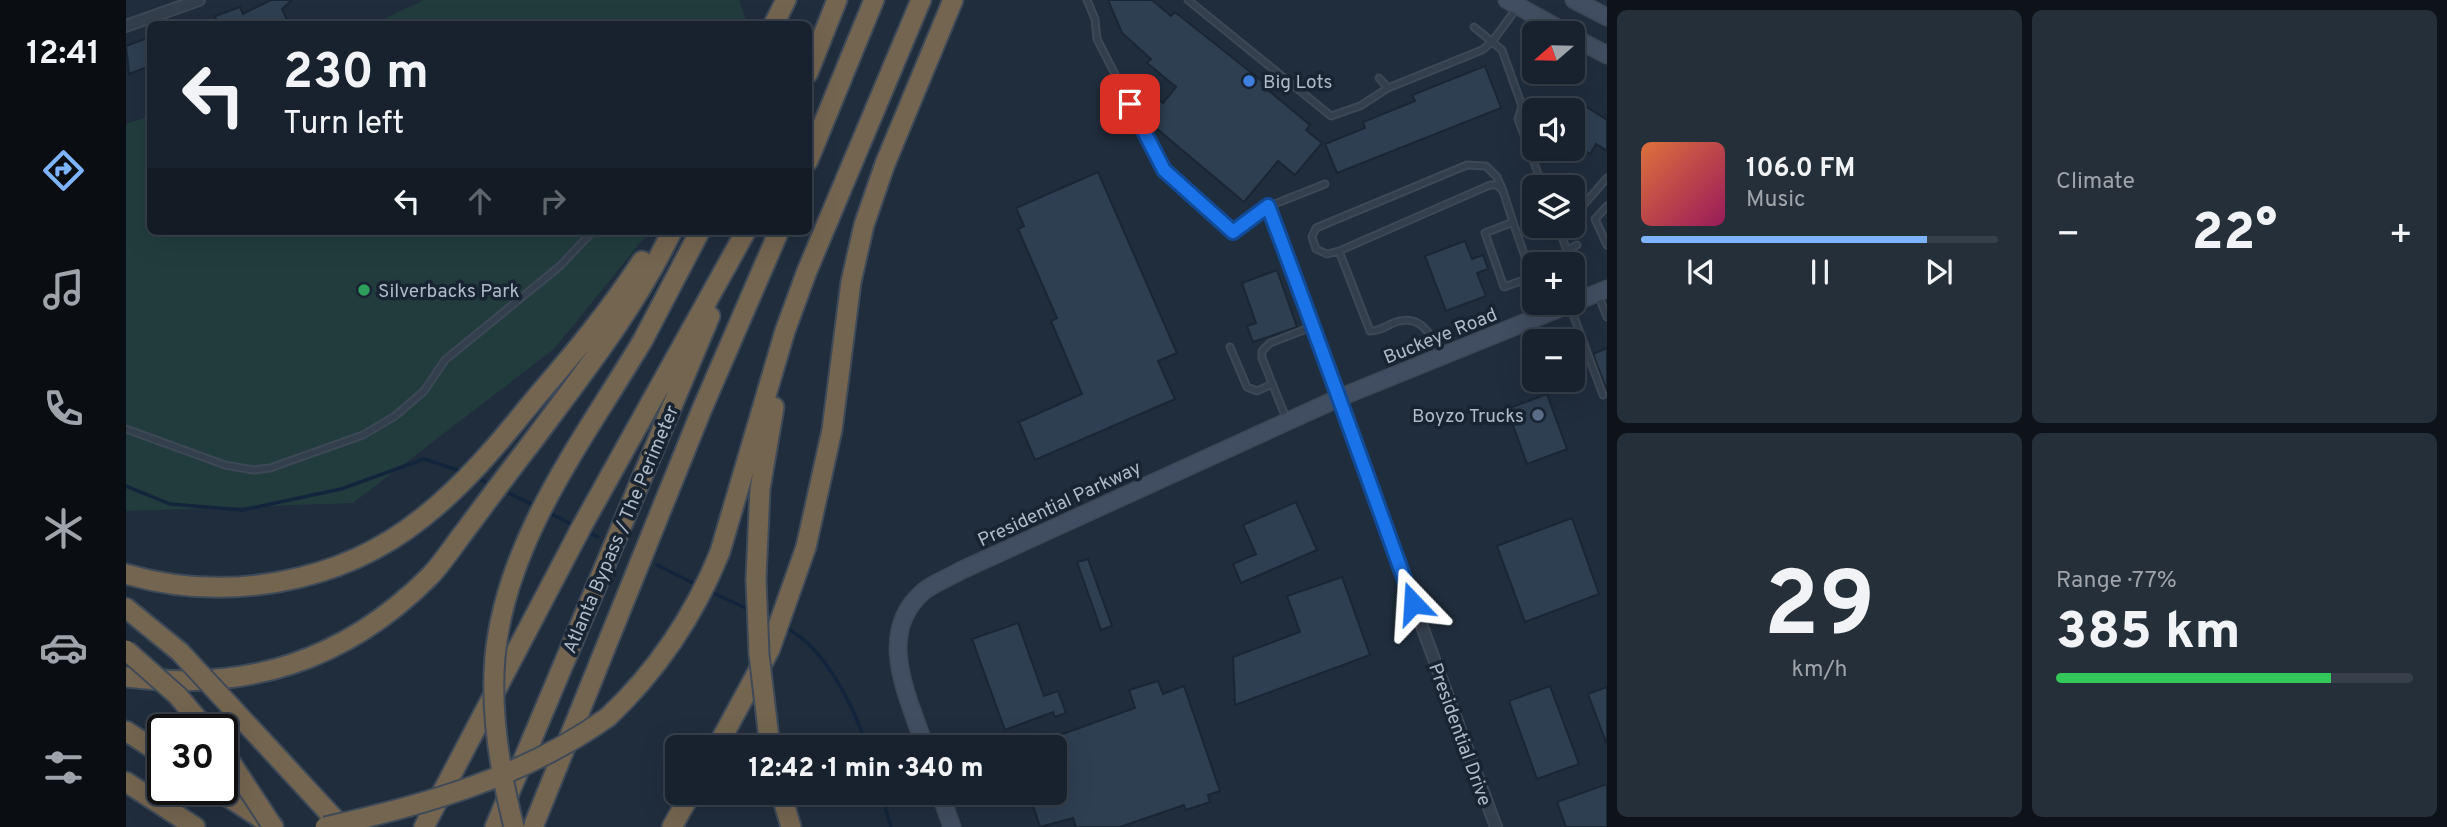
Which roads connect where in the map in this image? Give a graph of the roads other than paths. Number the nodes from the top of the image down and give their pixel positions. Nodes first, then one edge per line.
1 (199, 0) edge
2 (786, 0) edge
3 (797, 0) edge
4 (837, 0) edge
5 (874, 0) edge
6 (953, 0) edge
7 (1087, 0) edge
8 (1188, 0) edge
9 (1574, 0) edge
10 (920, 1) edge
11 (1512, 3) edge
12 (1607, 17) edge
13 (776, 21) edge
14 (789, 21) edge
15 (1545, 21) edge
16 (126, 26) edge
17 (1474, 27) dead end
18 (1492, 42) junction
19 (1586, 44) edge
20 (1607, 55) edge
21 (812, 63) edge
22 (1378, 78) dead end
23 (1388, 88) junction
24 (1522, 106) edge
25 (1522, 106) edge
26 (1522, 129) edge
27 (812, 152) edge
28 (1607, 178) edge
29 (1325, 184) dead end
30 (1503, 191) junction
31 (1585, 203) edge
32 (1268, 206) junction
33 (1607, 206) edge
34 (1513, 222) junction
35 (589, 235) edge
36 (659, 235) edge
37 (670, 235) edge
38 (698, 235) edge
39 (744, 235) edge
40 (744, 235) edge
41 (777, 235) edge
42 (1563, 238) edge
43 (1577, 245) dead end
44 (1607, 245) edge
45 (1567, 250) joint
46 (1339, 251) junction
47 (1523, 252) edge
48 (807, 271) junction
49 (1522, 281) edge
50 (1590, 297) edge
51 (1530, 315) edge
52 (1607, 317) edge
53 (1314, 326) junction
54 (1230, 347) dead end
55 (1442, 357) junction
56 (1272, 384) junction
57 (1367, 387) joint
58 (1603, 395) dead end
59 (1341, 397) junction
60 (1288, 422) junction
61 (126, 429) edge
62 (126, 574) edge
63 (126, 608) edge
64 (126, 650) edge
65 (126, 677) edge
66 (193, 714) edge
67 (126, 731) edge
68 (723, 735) edge
69 (769, 735) edge
70 (921, 735) edge
71 (147, 745) edge
72 (238, 773) edge
73 (126, 782) edge
74 (238, 804) edge
75 (413, 805) junction
76 (684, 805) edge
77 (785, 805) edge
78 (944, 805) edge
79 (195, 827) edge
80 (273, 827) edge
81 (325, 827) edge
82 (344, 827) edge
83 (424, 827) edge
84 (495, 827) edge
85 (514, 827) edge
86 (535, 827) edge
87 (672, 827) edge
88 (791, 827) edge
89 (952, 827) edge
90 (1496, 827) edge

1 - 16 street
2 - 13 highway
3 - 14 highway
4 - 21 highway
5 - 27 highway
6 - 68 highway
7 - 32 lane
8 - 23 lane
9 - 12 street
10 - 48 highway
11 - 15 street
11 - 18 lane
17 - 18 lane
18 - 23 lane
18 - 25 lane
19 - 20 street
22 - 23 lane
24 - 26 lane
28 - 31 lane
29 - 32 lane
30 - 34 lane
30 - 46 lane
30 - 46 lane
32 - 53 street, Presidential Drive
33 - 44 lane
34 - 47 lane
34 - 49 lane
35 - 61 lane
36 - 62 highway
37 - 65 highway
38 - 85 highway, bridge
39 - 83 highway
40 - 84 highway, Atlanta Bypass / The Perimeter
41 - 86 highway, Atlanta Bypass / The Perimeter
42 - 45 lane
43 - 45 lane
46 - 55 lane
48 - 69 highway, bridge
48 - 75 highway, bridge
50 - 52 lane
50 - 58 lane
51 - 55 street, Buckeye Road
53 - 56 lane
53 - 59 street, Presidential Drive
54 - 56 lane
55 - 57 street, Buckeye Road
56 - 60 lane
57 - 59 street, Presidential Parkway
59 - 60 street, Presidential Parkway
59 - 90 street, Presidential Drive
60 - 70 street, Presidential Parkway
63 - 82 highway, bridge
64 - 66 highway, bridge
67 - 71 highway
72 - 80 highway, bridge
73 - 79 highway
74 - 80 highway
75 - 81 highway, bridge
75 - 82 highway, bridge
76 - 87 highway
77 - 88 highway
78 - 89 street

